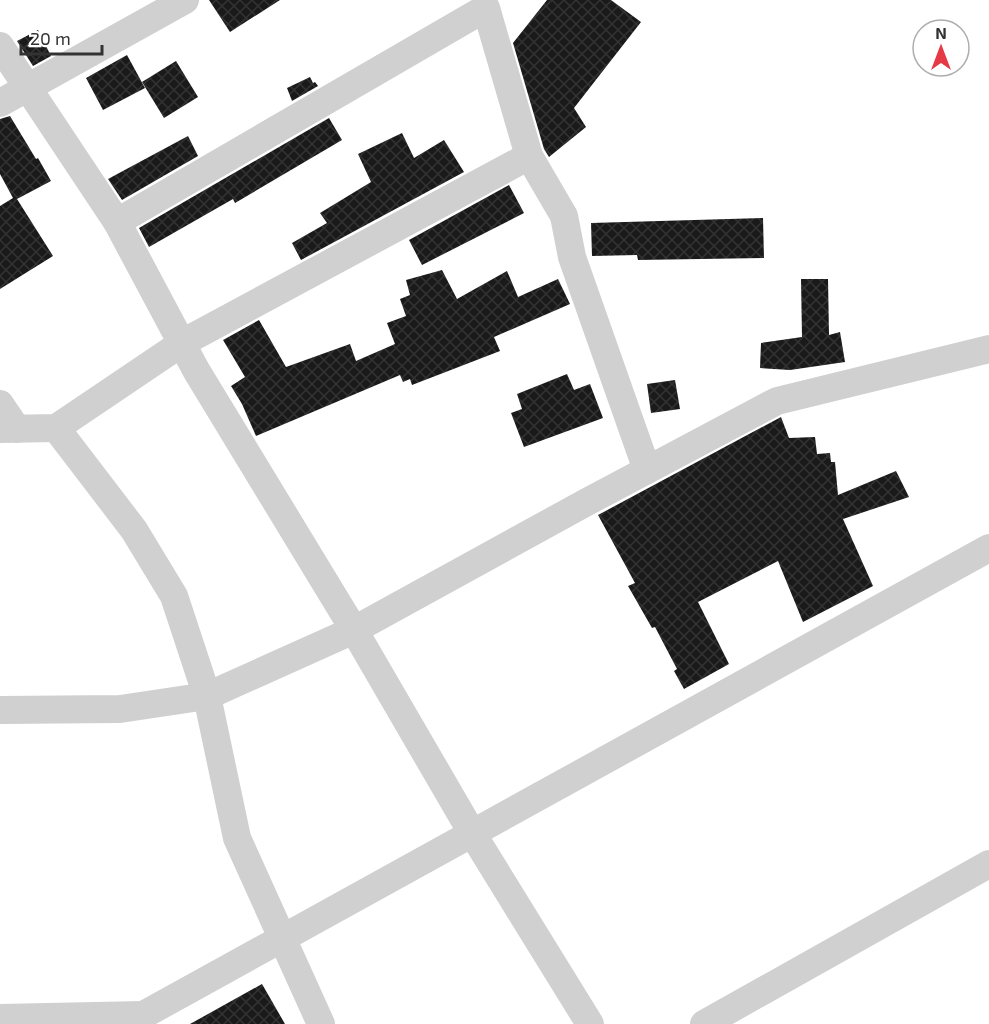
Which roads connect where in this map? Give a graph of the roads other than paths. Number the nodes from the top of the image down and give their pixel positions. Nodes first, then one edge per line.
1 (185, 0) edge
2 (483, 4) edge
3 (0, 46) edge
4 (27, 88) junction
5 (0, 103) edge
6 (529, 156) junction
7 (117, 222) junction
8 (182, 343) junction
9 (989, 349) edge
10 (0, 404) edge
11 (56, 428) junction
12 (9, 429) edge
13 (647, 470) junction
14 (989, 548) edge
15 (354, 630) junction
16 (207, 696) junction
17 (0, 710) edge
18 (472, 833) junction
19 (989, 864) edge
20 (284, 937) junction
21 (0, 1018) edge
22 (135, 1019) edge
23 (321, 1024) edge
24 (590, 1024) edge
25 (704, 1024) edge

1 - 4 street
2 - 6 street
2 - 7 street
3 - 4 street
4 - 5 street
4 - 7 street
6 - 8 street
6 - 13 street
7 - 8 street
8 - 11 street
8 - 15 street
9 - 13 street
10 - 12 street
11 - 12 street
11 - 16 street
13 - 15 street
14 - 18 street
15 - 16 street
15 - 18 street
16 - 17 street
16 - 20 street
18 - 20 street
18 - 24 street
19 - 25 street
20 - 22 street
20 - 23 street
21 - 22 street

